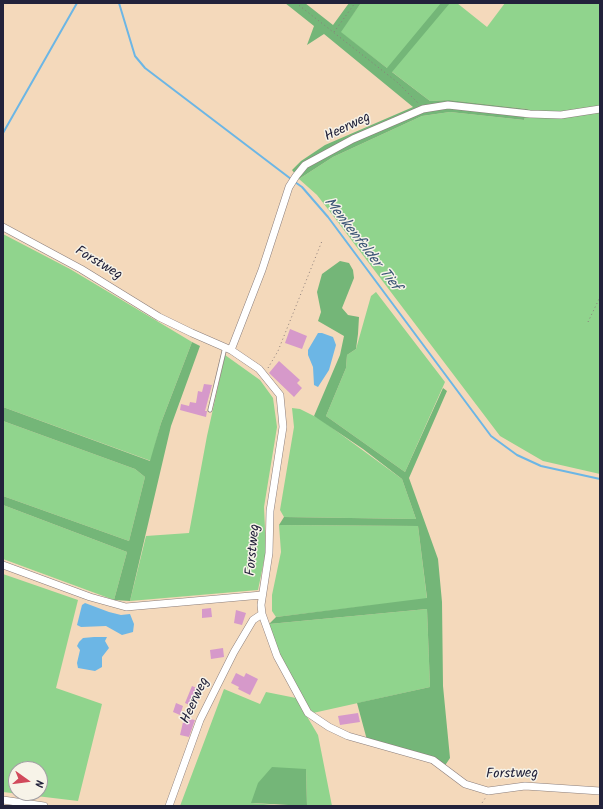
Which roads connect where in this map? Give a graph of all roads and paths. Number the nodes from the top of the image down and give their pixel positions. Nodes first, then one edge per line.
1 (296, 3) edge
2 (355, 3) edge
3 (334, 33) junction
4 (423, 109) junction
5 (600, 109) edge
6 (3, 227) edge
7 (322, 242) dead end
8 (600, 297) edge
9 (588, 322) dead end
10 (228, 349) junction
11 (264, 375) junction
12 (210, 410) dead end
13 (3, 564) edge
14 (262, 594) junction
15 (262, 614) junction
16 (488, 791) junction
17 (600, 791) edge
18 (3, 800) edge
19 (44, 806) edge
20 (169, 806) edge
21 (480, 806) edge

1 - 3 path
2 - 3 path
3 - 4 path
4 - 5 street, Heerweg
4 - 10 street, Heerweg
6 - 10 street, Forstweg
7 - 11 path
8 - 9 path
10 - 11 street, Forstweg
10 - 12 lane
11 - 14 street, Forstweg
13 - 14 street
14 - 15 street, Forstweg
15 - 16 street, Forstweg
15 - 20 street, Heerweg
16 - 17 street, Forstweg
16 - 21 path
18 - 19 street

